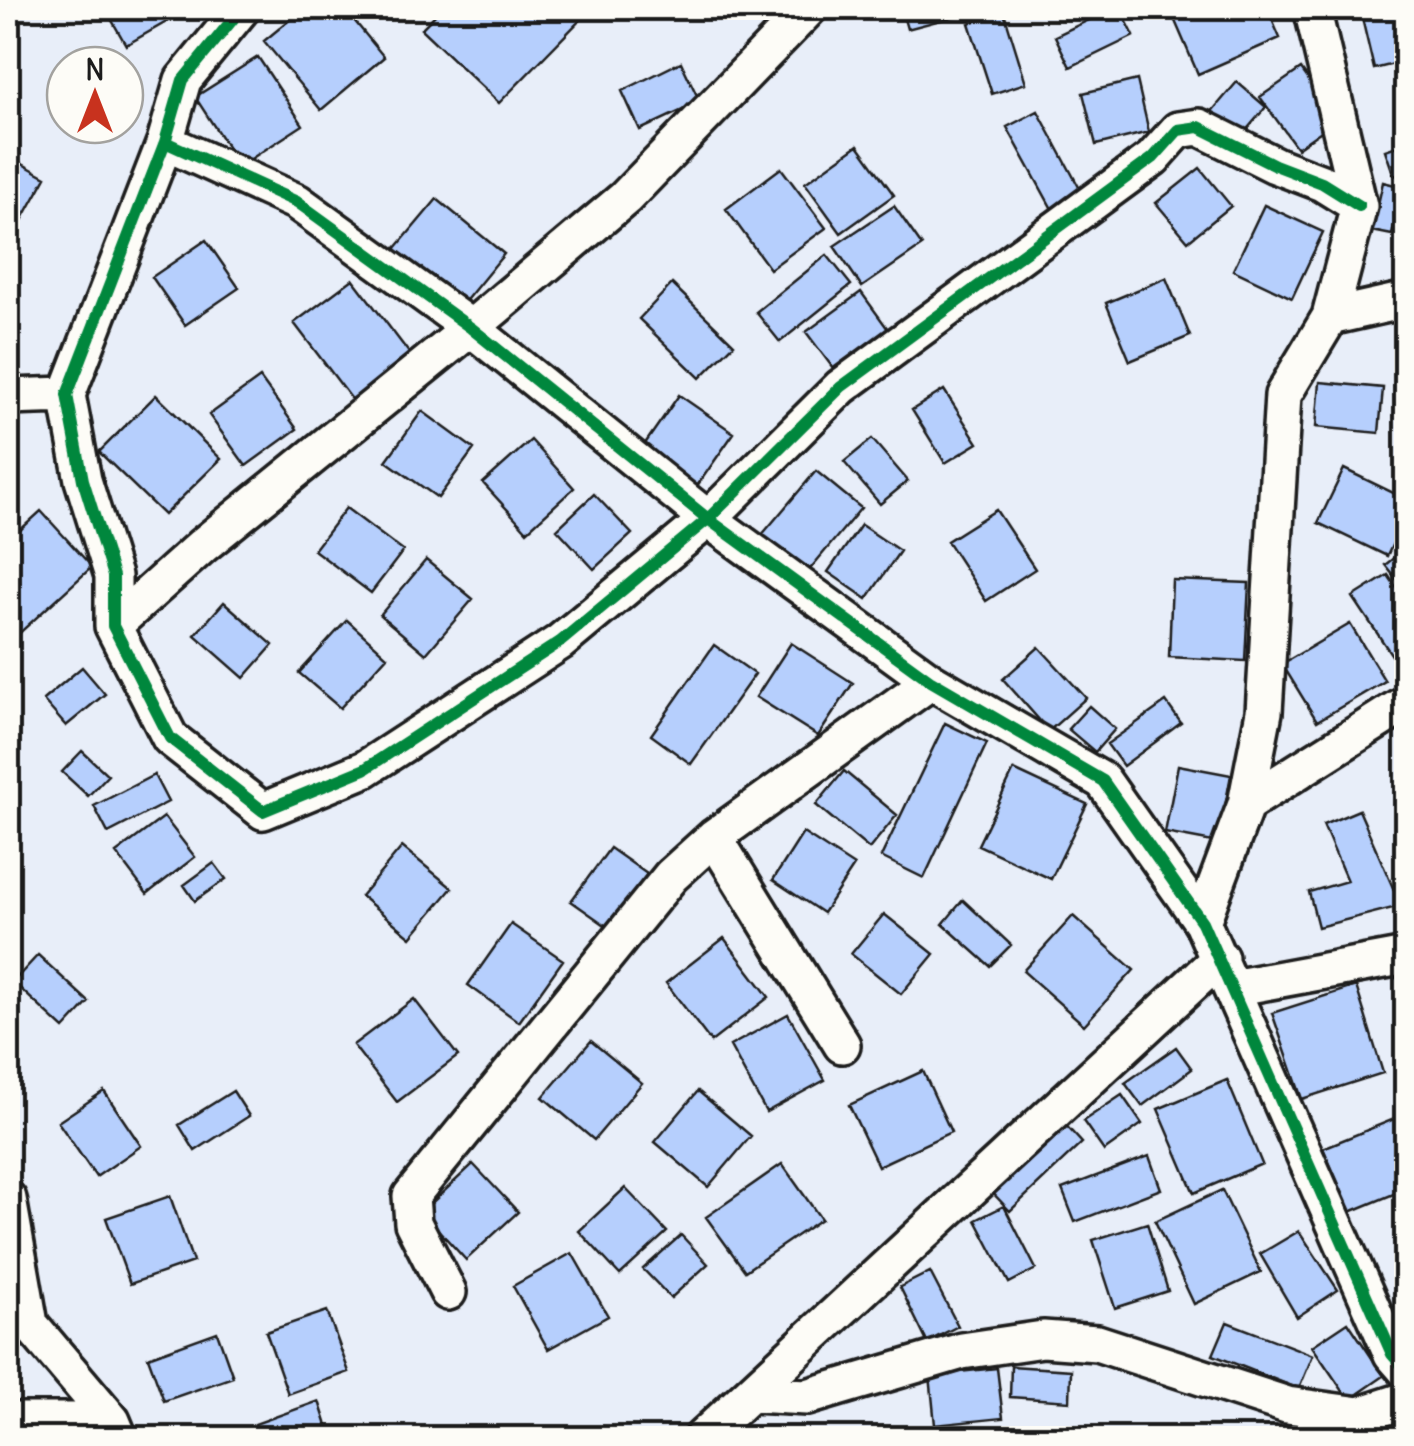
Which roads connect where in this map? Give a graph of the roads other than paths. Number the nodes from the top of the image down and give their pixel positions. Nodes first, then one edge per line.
1 (242, 8) edge
2 (808, 8) edge
3 (1312, 8) edge
4 (165, 142) junction
5 (1359, 206) junction
6 (1406, 300) edge
7 (1330, 317) junction
8 (471, 328) junction
9 (67, 395) junction
10 (8, 397) edge
11 (708, 519) junction
12 (113, 626) junction
13 (932, 680) junction
14 (1406, 703) edge
15 (1246, 804) junction
16 (714, 837) junction
17 (1202, 922) junction
18 (1406, 956) edge
19 (1226, 973) junction
20 (842, 1044) dead end
21 (8, 1199) edge
22 (448, 1292) dead end
23 (848, 1302) junction
24 (1406, 1370) edge
25 (750, 1394) junction
26 (807, 1397) junction
27 (1406, 1400) edge
28 (8, 1421) edge
29 (115, 1430) edge
30 (702, 1438) edge

1 - 4 street
2 - 8 street
3 - 5 street
4 - 8 street
4 - 9 street
5 - 7 street
5 - 11 street
6 - 7 street
7 - 15 street
8 - 11 street
8 - 12 street
9 - 10 street
9 - 12 street
11 - 12 street
11 - 13 street
13 - 16 street
13 - 17 street
14 - 15 street
15 - 17 street
16 - 20 street
16 - 22 street
17 - 19 street
18 - 19 street
19 - 23 street
19 - 24 street
21 - 29 street
23 - 25 street
23 - 26 street
25 - 26 street
25 - 30 street
26 - 27 street
28 - 29 street

